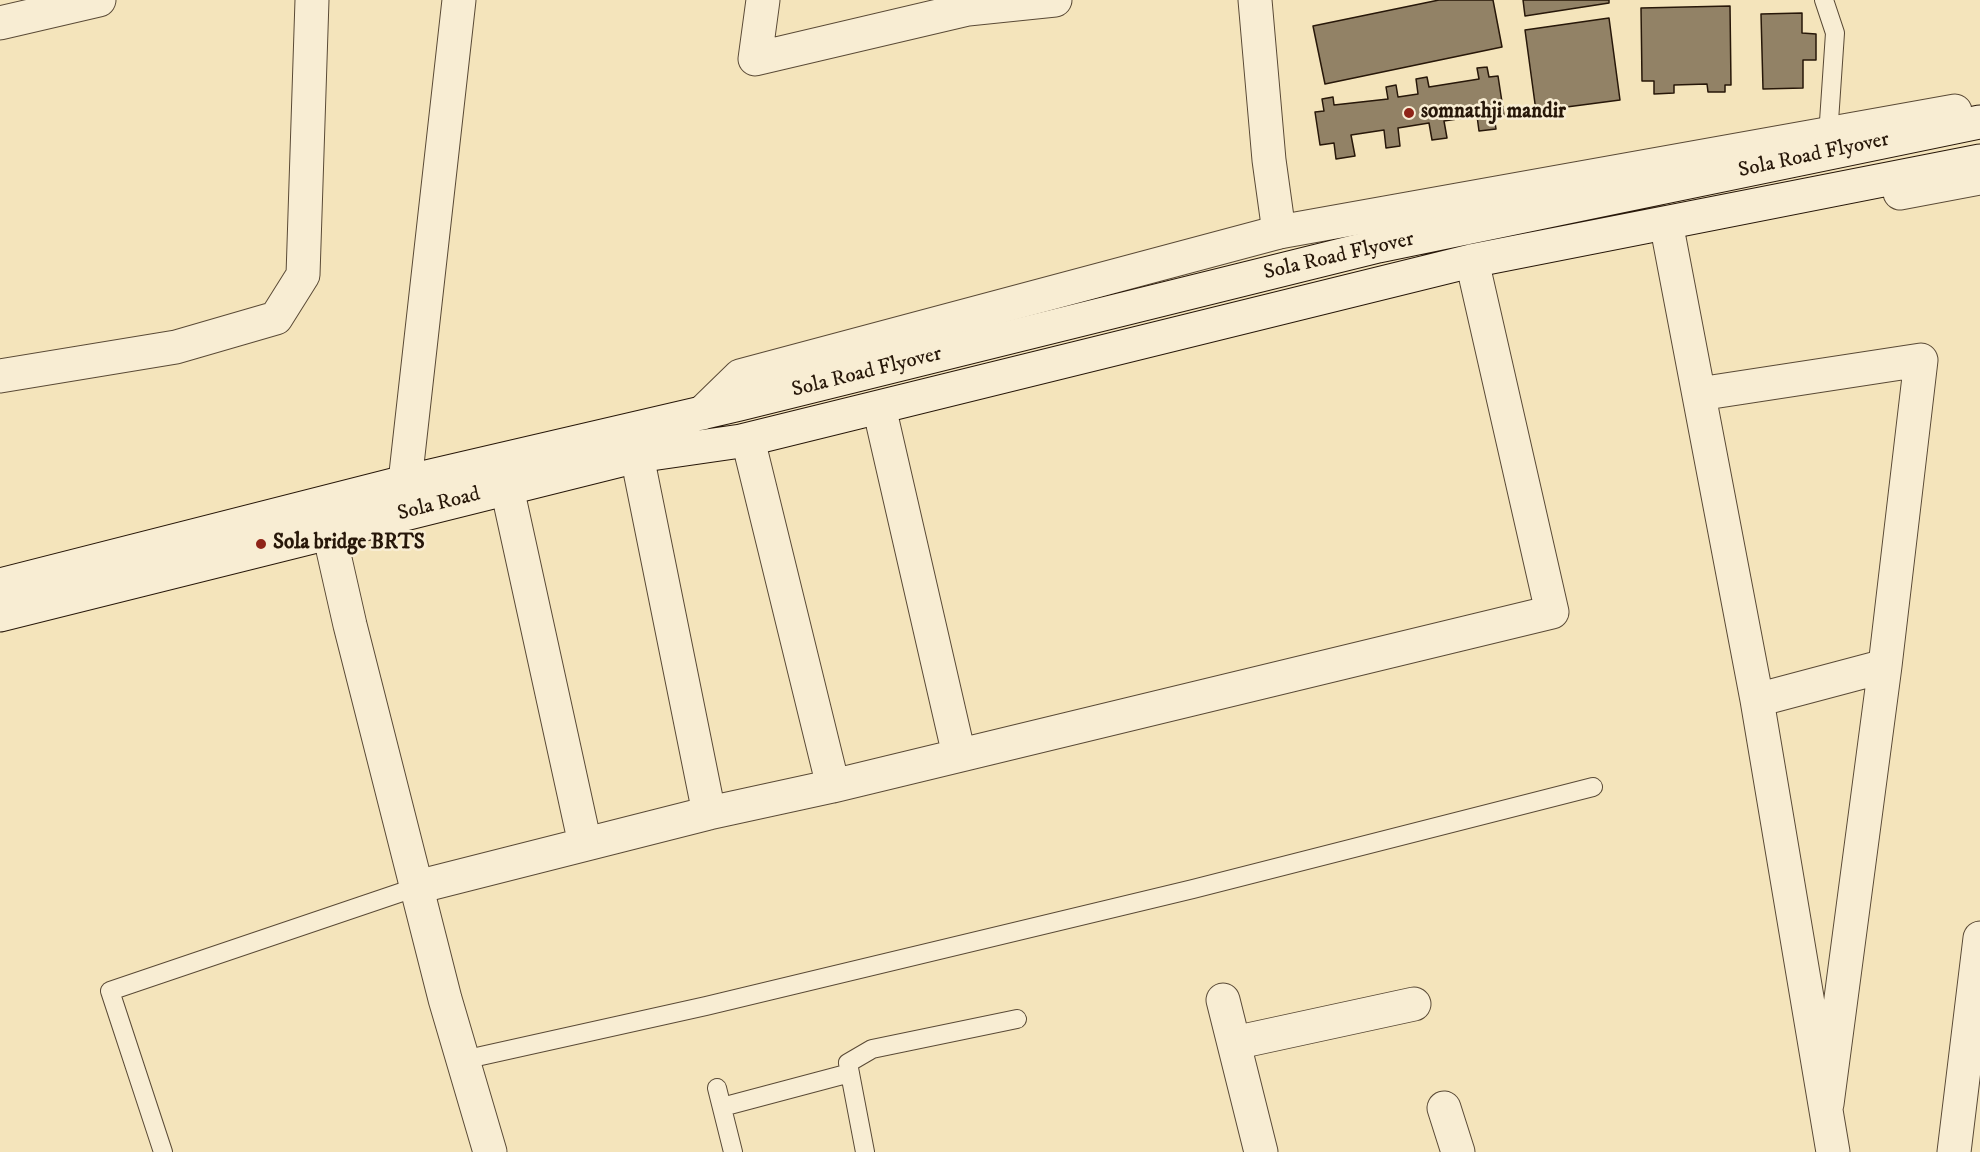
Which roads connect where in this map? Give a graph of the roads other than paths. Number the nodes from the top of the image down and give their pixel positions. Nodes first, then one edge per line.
1 (99, 0) edge
2 (312, 0) edge
3 (459, 0) edge
4 (763, 0) edge
5 (1055, 0) edge
6 (1255, 0) edge
7 (1824, 0) edge
8 (0, 23) edge
9 (1980, 106) edge
10 (1980, 122) edge
11 (1828, 136) junction
12 (1980, 161) edge
13 (1980, 178) edge
14 (1279, 232) junction
15 (1669, 238) junction
16 (1475, 274) junction
17 (0, 376) edge
18 (1699, 394) junction
19 (702, 413) junction
20 (882, 420) junction
21 (746, 446) junction
22 (704, 447) joint
23 (637, 456) junction
24 (405, 482) junction
25 (507, 488) junction
26 (326, 518) junction
27 (0, 585) edge
28 (0, 615) edge
29 (1885, 666) junction
30 (1757, 700) junction
31 (959, 755) junction
32 (833, 786) junction
33 (1593, 787) dead end
34 (709, 813) junction
35 (585, 844) junction
36 (417, 887) junction
37 (1980, 938) edge
38 (1223, 1000) dead end
39 (1414, 1004) dead end
40 (1017, 1019) dead end
41 (1234, 1043) junction
42 (463, 1060) junction
43 (850, 1073) junction
44 (717, 1088) dead end
45 (1827, 1104) junction
46 (722, 1107) junction
47 (1444, 1108) dead end
48 (163, 1152) edge
49 (490, 1152) edge
50 (733, 1152) edge
51 (866, 1152) edge
52 (1261, 1152) edge
53 (1458, 1152) edge
54 (1833, 1152) edge
55 (1953, 1152) edge

1 - 8 street
2 - 17 street
3 - 24 street
4 - 5 street
6 - 14 street
7 - 11 lane
9 - 11 street
10 - 19 street, Sola Road Flyover
11 - 14 street
12 - 21 street, Sola Road Flyover
13 - 15 street
14 - 19 street
15 - 16 street
15 - 18 street
16 - 20 street
16 - 31 street
18 - 29 street
18 - 30 street
19 - 24 street, Sola Road
20 - 21 street
20 - 31 street
21 - 22 street, Sola Road Flyover
21 - 32 street
22 - 23 street, Sola Road
23 - 25 street, Sola Road
23 - 34 street
24 - 26 street, Sola Road
25 - 26 street, Sola Road
25 - 35 street
26 - 27 street, Sola Road
26 - 28 street, Sola Road
26 - 36 street
29 - 30 street
29 - 45 street
30 - 45 street
31 - 32 street
32 - 34 street
33 - 42 lane
34 - 35 street
35 - 36 street
36 - 42 street
36 - 48 lane
37 - 55 street
38 - 41 street
39 - 41 street
40 - 43 lane
41 - 52 street
42 - 49 street
43 - 46 lane
43 - 51 lane
44 - 46 lane
45 - 54 street
46 - 50 lane
47 - 53 street

